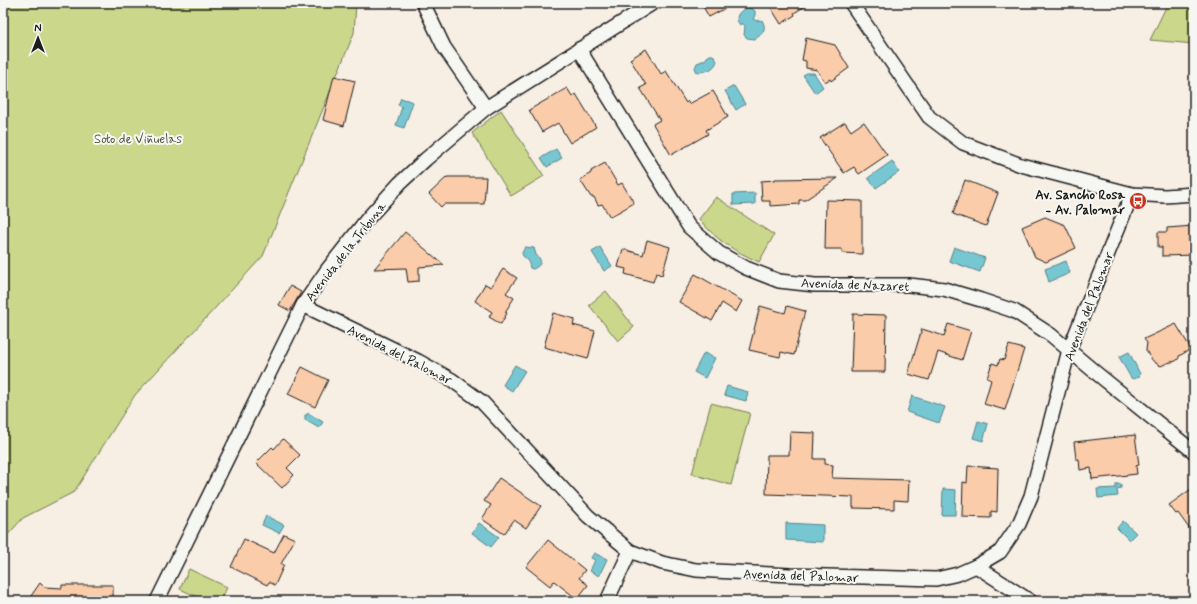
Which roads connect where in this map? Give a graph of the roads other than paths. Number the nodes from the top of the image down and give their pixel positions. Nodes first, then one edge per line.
1 (423, 3) edge
2 (653, 3) edge
3 (850, 3) edge
4 (579, 49) junction
5 (486, 108) junction
6 (1132, 194) junction
7 (1194, 194) edge
8 (303, 305) junction
9 (1069, 350) junction
10 (1194, 452) edge
11 (630, 551) junction
12 (976, 566) junction
13 (157, 601) edge
14 (607, 601) edge
15 (1030, 601) edge

1 - 5 street
2 - 4 street, Avenida de la Tribuna
3 - 6 street
4 - 5 street, Avenida de la Tribuna
4 - 9 street, Avenida de Nazaret
5 - 8 street, Avenida de la Tribuna
6 - 7 street
6 - 9 street, Avenida del Palomar
8 - 11 street, Avenida del Palomar
8 - 13 street, Avenida de la Tribuna
9 - 10 street, Avenida de Nazaret
9 - 12 street, Avenida del Palomar
11 - 12 street, Avenida del Palomar
11 - 14 street
12 - 15 street

